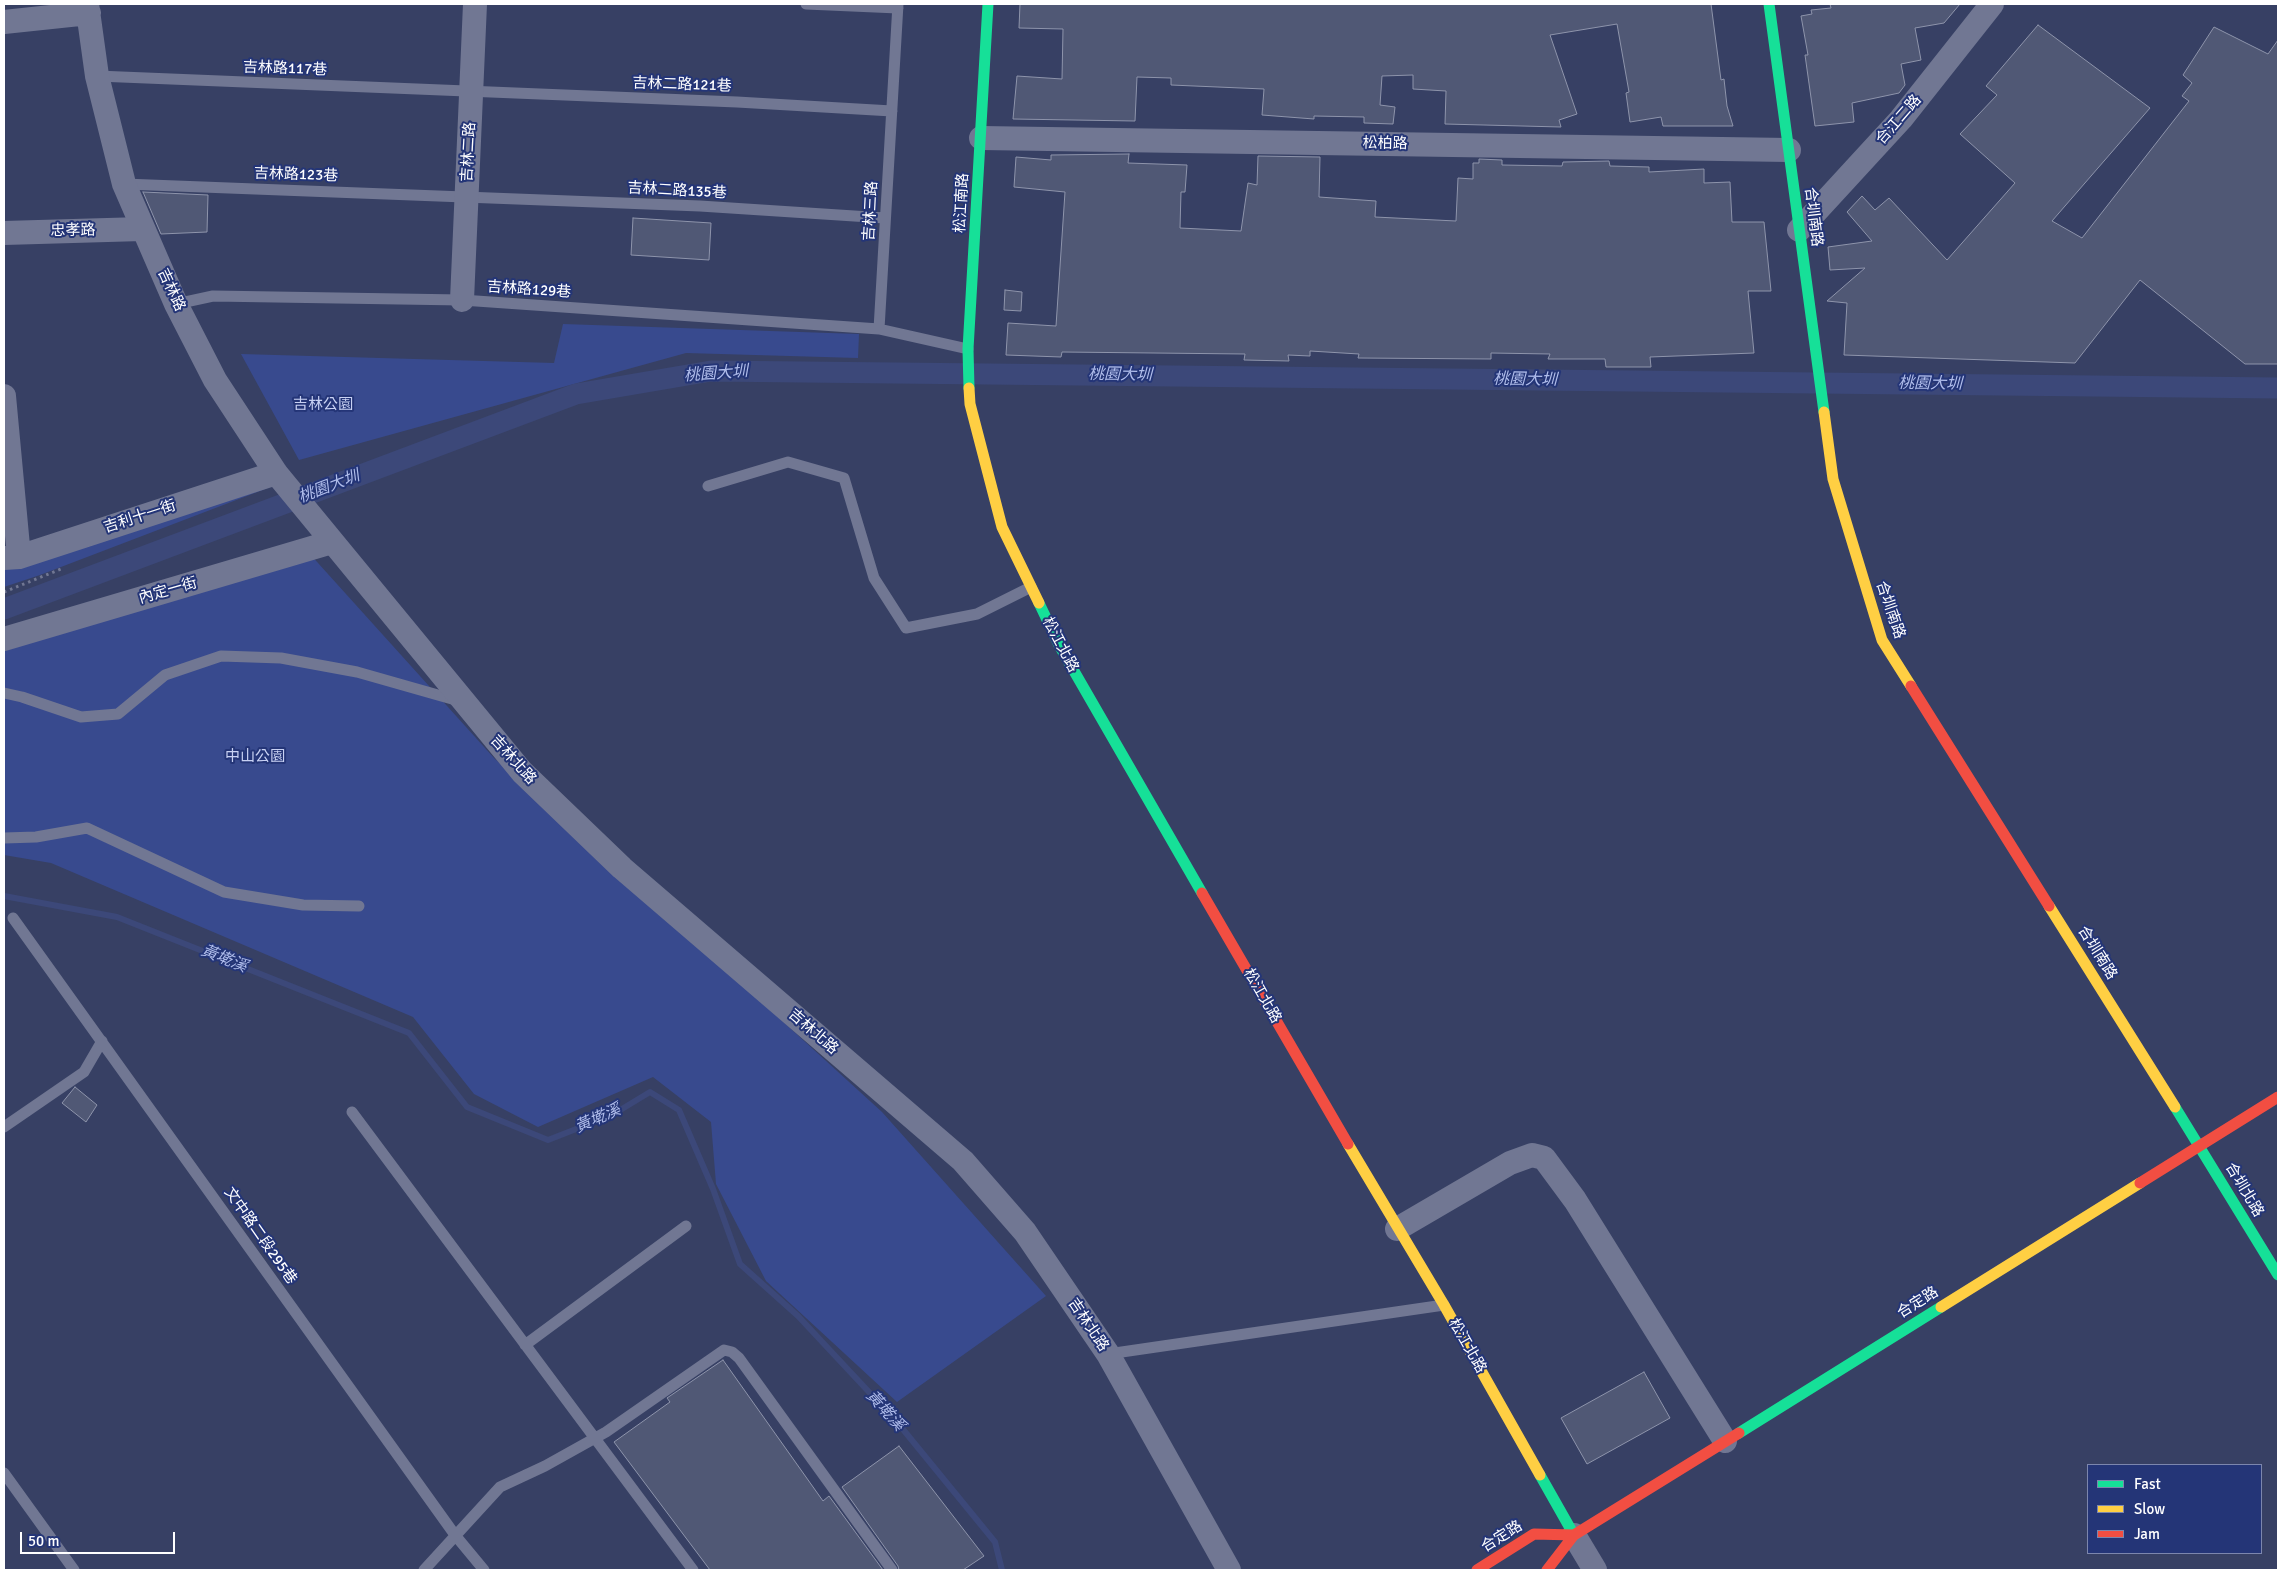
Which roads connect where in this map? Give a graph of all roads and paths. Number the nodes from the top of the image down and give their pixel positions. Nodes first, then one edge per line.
1 (475, 4) edge
2 (806, 4) edge
3 (988, 4) edge
4 (1769, 4) edge
5 (1992, 4) edge
6 (898, 6) edge
7 (88, 9) edge
8 (4, 22) edge
9 (97, 76) junction
10 (471, 91) junction
11 (892, 111) junction
12 (981, 138) junction
13 (1789, 150) junction
14 (124, 184) junction
15 (467, 196) junction
16 (885, 218) junction
17 (142, 229) junction
18 (1799, 230) junction
19 (4, 233) edge
20 (462, 300) junction
21 (176, 304) junction
22 (879, 329) junction
23 (969, 354) junction
24 (4, 396) edge
25 (970, 404) joint
26 (282, 480) junction
27 (708, 486) dead end
28 (332, 542) junction
29 (11, 558) edge
30 (1031, 587) junction
31 (4, 639) edge
32 (4, 693) edge
33 (463, 702) junction
34 (4, 838) edge
35 (360, 906) dead end
36 (13, 918) dead end
37 (102, 1041) junction
38 (2278, 1097) edge
39 (352, 1112) dead end
40 (4, 1127) edge
41 (2199, 1145) junction
42 (686, 1226) dead end
43 (1397, 1229) junction
44 (2278, 1275) edge
45 (1444, 1306) junction
46 (525, 1346) junction
47 (1108, 1354) junction
48 (594, 1439) junction
49 (1725, 1441) junction
50 (4, 1473) edge
51 (455, 1535) junction
52 (1574, 1535) junction
53 (74, 1570) edge
54 (424, 1570) edge
55 (484, 1570) edge
56 (693, 1570) edge
57 (892, 1570) edge
58 (1229, 1570) edge
59 (1477, 1570) edge
60 (1548, 1570) edge
61 (1595, 1570) edge

1 - 10 street, 吉林二路
2 - 6 lane
3 - 12 street, 松江南路
4 - 13 street, 合圳南路
5 - 18 street, 合江二路
6 - 11 lane, 吉林三路
7 - 8 street
7 - 9 street, 吉林路
9 - 10 lane, 吉林路117巷
9 - 14 street, 吉林路
10 - 11 lane, 吉林二路121巷
10 - 15 street, 吉林二路
11 - 16 lane, 吉林三路
12 - 13 street, 松柏路
12 - 23 street, 松江南路
13 - 18 street, 合圳南路
14 - 15 lane, 吉林路123巷
14 - 17 street, 吉林路
15 - 16 lane, 吉林二路135巷
15 - 20 street, 吉林二路
16 - 22 lane, 吉林三路
17 - 19 street, 忠孝路
17 - 21 street, 吉林路
18 - 41 street, 合圳南路
20 - 21 lane, 吉林路129巷
20 - 22 lane, 吉林路129巷
21 - 26 street, 吉林路
22 - 23 lane
23 - 25 street, 松江南路
24 - 29 street
25 - 30 street, 松江北路
26 - 28 street, 吉林路
26 - 29 street, 吉利十一街
27 - 30 lane
28 - 31 street, 內定一街
28 - 33 street, 吉林北路
30 - 43 street, 松江北路
32 - 33 lane
33 - 47 street, 吉林北路
34 - 35 lane
36 - 37 lane, 文中路二段295巷
37 - 40 lane
37 - 51 lane, 文中路二段295巷
38 - 41 street, 合定路
39 - 46 lane
41 - 44 street, 合圳北路
41 - 49 street, 合定路
42 - 46 lane
43 - 45 street, 松江北路
43 - 49 street
45 - 47 lane
45 - 52 street, 松江北路
46 - 48 lane
47 - 58 street, 吉林北路
48 - 51 lane
48 - 56 lane
48 - 57 lane
49 - 52 street, 合定路
50 - 53 lane
51 - 54 lane
51 - 55 lane, 文中路二段295巷
52 - 59 street, 合定路
52 - 60 street, 合定路
52 - 61 street, 松江北路

